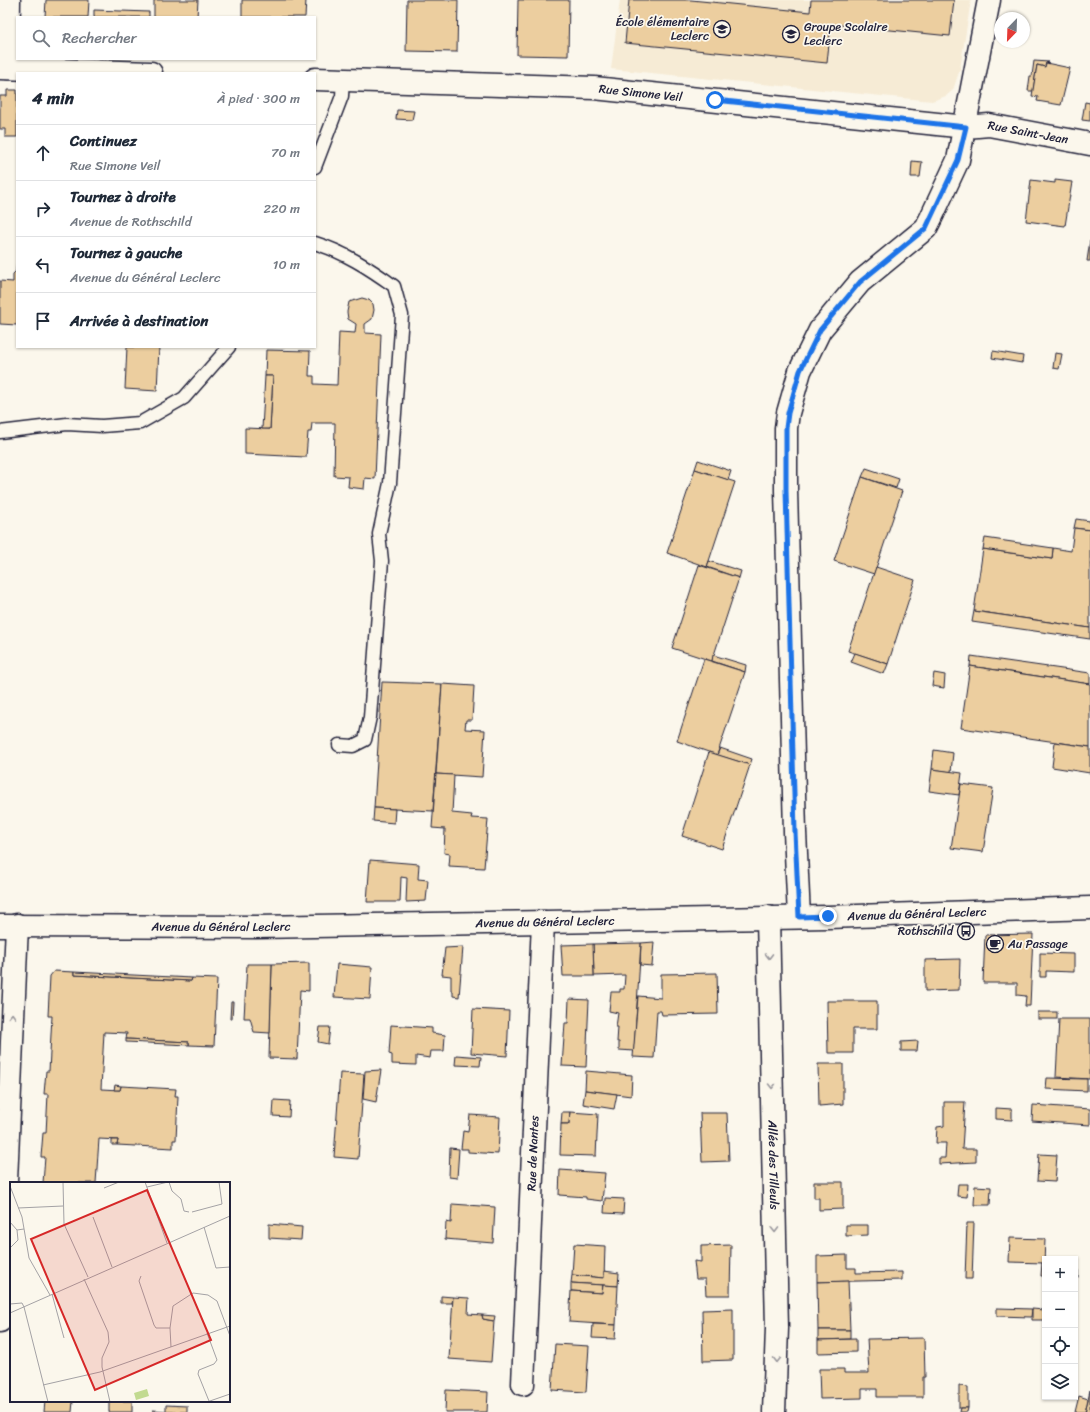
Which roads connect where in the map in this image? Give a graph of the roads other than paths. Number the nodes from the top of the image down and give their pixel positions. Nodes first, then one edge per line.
1 (9, 0) edge
2 (988, 0) edge
3 (4, 68) edge
4 (122, 72) edge
5 (316, 79) edge
6 (343, 80) junction
7 (966, 127) junction
8 (1090, 144) edge
9 (316, 165) edge
10 (316, 243) edge
11 (228, 348) edge
12 (0, 432) edge
13 (339, 745) dead end
14 (1090, 908) edge
15 (768, 917) junction
16 (799, 917) junction
17 (543, 922) junction
18 (8, 926) edge
19 (0, 1321) edge
20 (523, 1384) dead end
21 (774, 1412) edge

1 - 3 street
2 - 7 street
3 - 4 street
5 - 6 street, Rue Simone Veil
6 - 7 street, Rue Simone Veil
6 - 9 lane
7 - 8 street, Rue Saint-Jean
7 - 16 street
10 - 13 lane
11 - 12 lane
14 - 16 street, Avenue du Général Leclerc
15 - 16 street, Avenue du Général Leclerc
15 - 17 street, Avenue du Général Leclerc
15 -> 21 street, Allée des Tilleuls
17 - 18 street, Avenue du Général Leclerc
17 - 20 street, Rue de Nantes
19 -> 18 street

